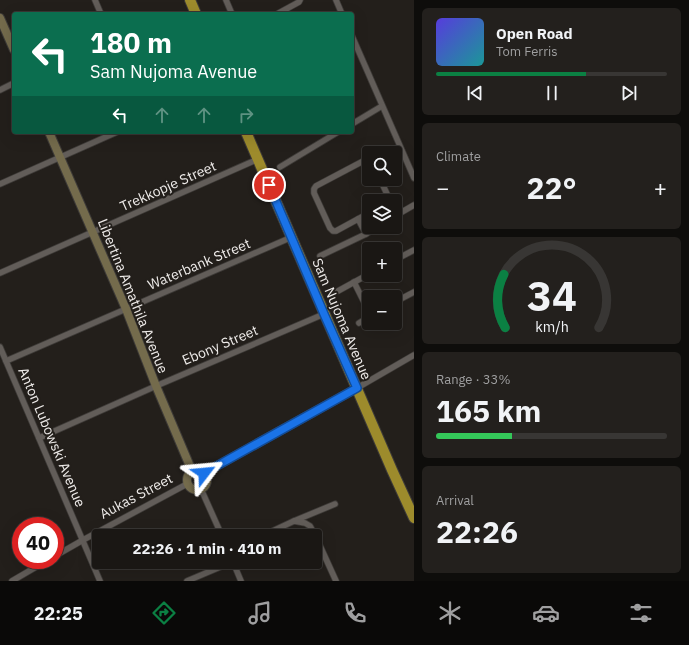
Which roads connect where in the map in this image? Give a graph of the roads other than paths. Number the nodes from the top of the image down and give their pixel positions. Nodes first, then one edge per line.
1 (95, 0) edge
2 (190, 0) edge
3 (226, 0) edge
4 (300, 0) edge
5 (336, 0) edge
6 (100, 12) edge
7 (195, 12) edge
8 (231, 12) edge
9 (281, 12) edge
10 (341, 12) edge
11 (0, 18) edge
12 (354, 41) edge
13 (12, 45) edge
14 (12, 84) edge
15 (0, 90) edge
16 (382, 106) junction
17 (354, 123) edge
18 (50, 134) edge
19 (113, 134) edge
20 (247, 134) edge
21 (335, 134) edge
22 (60, 158) junction
23 (258, 159) junction
24 (362, 161) edge
25 (280, 167) dead end
26 (414, 178) edge
27 (0, 184) edge
28 (414, 205) edge
29 (402, 212) edge
30 (362, 216) edge
31 (358, 218) junction
32 (362, 226) edge
33 (92, 232) junction
34 (366, 234) edge
35 (292, 237) junction
36 (414, 250) edge
37 (320, 256) dead end
38 (402, 256) edge
39 (0, 273) edge
40 (362, 278) edge
41 (354, 282) junction
42 (338, 291) dead end
43 (414, 292) edge
44 (362, 298) edge
45 (402, 298) edge
46 (126, 309) junction
47 (324, 314) junction
48 (362, 321) edge
49 (359, 323) dead end
50 (0, 347) edge
51 (414, 355) edge
52 (6, 361) junction
53 (156, 386) junction
54 (357, 388) junction
55 (39, 438) junction
56 (192, 470) junction
57 (204, 473) junction
58 (187, 484) junction
59 (201, 489) junction
60 (335, 504) dead end
61 (414, 518) edge
62 (294, 521) junction
63 (219, 529) edge
64 (277, 529) edge
65 (83, 540) junction
66 (64, 551) edge
67 (33, 569) edge
68 (216, 569) edge
69 (236, 569) edge
70 (12, 581) edge
71 (100, 581) edge
72 (187, 581) edge
73 (241, 581) edge
74 (336, 581) edge

1 - 6 street
2 - 7 highway
3 - 8 street
4 - 9 street
5 - 10 street
11 - 13 street
12 - 16 street
14 - 15 street
16 - 17 street
16 - 26 street
18 - 22 street, Libertina Amathila Avenue
19 - 22 street
20 - 23 highway, Sam Nujoma Avenue
21 - 25 street
22 - 27 street
22 - 33 street, Libertina Amathila Avenue
23 - 33 street, Trekkopje Street
23 - 35 highway, Sam Nujoma Avenue
24 - 31 street
28 - 29 street
30 - 31 street
31 - 32 street
33 - 39 street, Trekkopje Street
33 - 46 street, Libertina Amathila Avenue
34 - 37 street
35 - 46 street, Waterbank Street
35 - 47 highway, Sam Nujoma Avenue
36 - 38 street
40 - 41 street
41 - 42 street
41 - 44 street
43 - 45 street
46 - 52 street, Waterbank Street
46 - 53 street, Libertina Amathila Avenue
47 - 53 street, Ebony Street
47 - 54 highway, Sam Nujoma Avenue
48 - 49 street
50 - 52 street, Anton Lubowski Avenue
51 - 54 street
52 - 55 street, Anton Lubowski Avenue
53 - 55 street, Ebony Street
53 - 56 street, Libertina Amathila Avenue
54 - 57 street
54 - 61 highway, Sam Nujoma Avenue
55 - 65 street, Anton Lubowski Avenue
56 - 57 street
56 - 58 street
57 - 59 street
58 - 59 street
58 - 65 street, Aukas Street
59 - 63 street
60 - 62 street
62 - 64 street
62 - 74 street
65 - 66 street, Aukas Street
65 - 71 street, Anton Lubowski Avenue
67 - 70 street
68 - 72 street
69 - 73 street

